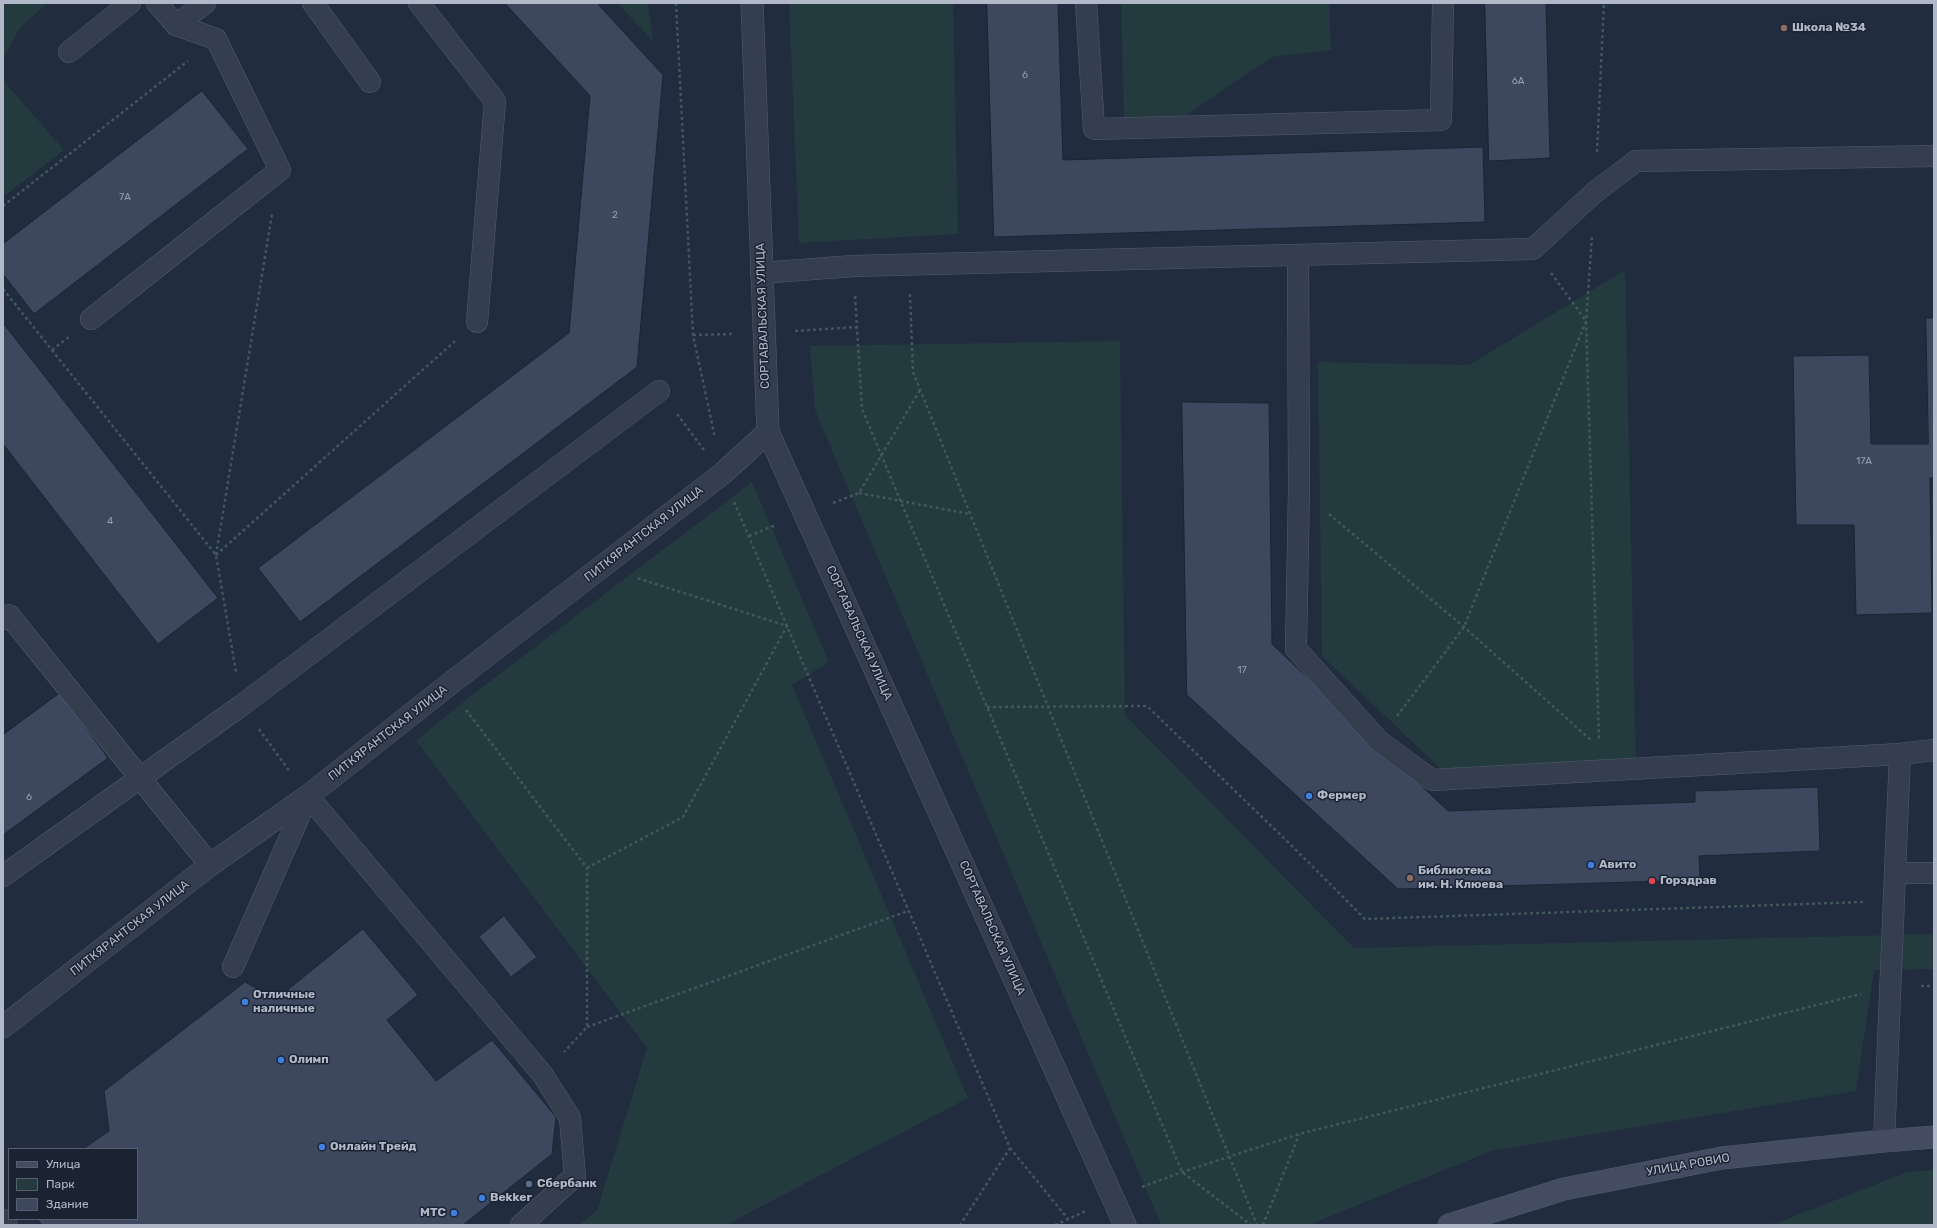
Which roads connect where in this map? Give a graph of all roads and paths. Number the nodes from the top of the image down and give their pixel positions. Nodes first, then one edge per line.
1 (130, 3) edge
2 (157, 3) edge
3 (205, 3) edge
4 (313, 3) edge
5 (419, 3) edge
6 (676, 3) edge
7 (752, 3) edge
8 (1086, 3) edge
9 (1443, 3) edge
10 (176, 25) junction
11 (216, 38) junction
12 (69, 52) dead end
13 (370, 82) dead end
14 (1934, 156) edge
15 (280, 170) junction
16 (3, 201) edge
17 (4, 205) edge
18 (1533, 249) junction
19 (1298, 255) junction
20 (853, 266) junction
21 (908, 266) junction
22 (762, 273) junction
23 (3, 289) edge
24 (91, 319) dead end
25 (1586, 321) junction
26 (477, 322) joint
27 (920, 390) junction
28 (659, 391) joint
29 (768, 432) junction
30 (881, 453) junction
31 (722, 474) junction
32 (1299, 489) junction
33 (859, 493) junction
34 (901, 501) junction
35 (805, 513) junction
36 (970, 514) junction
37 (749, 536) junction
38 (216, 555) junction
39 (602, 566) junction
40 (3, 619) edge
41 (787, 626) junction
42 (1464, 627) junction
43 (447, 686) junction
44 (242, 705) junction
45 (1048, 706) junction
46 (987, 707) junction
47 (1379, 741) junction
48 (1599, 747) junction
49 (1934, 750) edge
50 (1900, 754) junction
51 (1598, 771) junction
52 (140, 778) junction
53 (308, 796) junction
54 (210, 865) junction
55 (587, 868) junction
56 (1895, 873) junction
57 (1934, 873) edge
58 (3, 876) edge
59 (1894, 901) junction
60 (908, 911) junction
61 (233, 967) dead end
62 (1934, 986) edge
63 (1890, 987) junction
64 (587, 1026) junction
65 (3, 1027) edge
66 (543, 1075) junction
67 (1299, 1134) junction
68 (1934, 1137) edge
69 (1884, 1141) junction
70 (1010, 1148) junction
71 (1229, 1156) junction
72 (1182, 1172) junction
73 (1113, 1198) junction
74 (1068, 1219) dead end
75 (3, 1220) edge
76 (7, 1225) edge
77 (521, 1225) edge
78 (960, 1225) edge
79 (1125, 1225) edge
80 (1251, 1225) edge
81 (1257, 1225) edge
82 (1262, 1225) edge
83 (1449, 1225) edge

1 - 12 lane
2 - 10 lane
3 - 10 lane
4 - 13 lane
5 - 26 lane
6 - 31 path
7 - 22 street, СОРТАВАЛЬСКАЯ УЛИЦА
8 - 9 lane
10 - 11 lane
11 - 15 lane
11 - 17 path
14 - 18 lane
15 - 24 lane
15 - 38 path
16 - 17 path
18 - 19 lane
18 - 25 path
19 - 21 lane
19 - 32 lane
20 - 21 lane
20 - 22 lane
20 - 30 path
21 - 27 path
22 - 29 street, СОРТАВАЛЬСКАЯ УЛИЦА
23 - 38 path
25 - 42 path
25 - 48 path
26 - 38 path
27 - 30 path
27 - 36 path
28 - 31 path
28 - 44 lane
29 - 31 street, ПИТКЯРАНТСКАЯ УЛИЦА
29 - 35 street, СОРТАВАЛЬСКАЯ УЛИЦА
30 - 33 path
30 - 34 path
31 - 37 path
31 - 39 street, ПИТКЯРАНТСКАЯ УЛИЦА
32 - 42 path
32 - 47 lane
33 - 34 path
33 - 35 path
34 - 36 path
34 - 46 path
35 - 37 path
35 - 73 street, СОРТАВАЛЬСКАЯ УЛИЦА
36 - 45 path
37 - 41 path
38 - 44 path
39 - 41 path
39 - 43 street, ПИТКЯРАНТСКАЯ УЛИЦА
40 - 52 lane
41 - 55 path
41 - 60 path
42 - 47 path
42 - 48 path
43 - 53 street, ПИТКЯРАНТСКАЯ УЛИЦА
43 - 55 path
44 - 52 lane
44 - 53 path
45 - 46 path
45 - 59 path
45 - 71 path
46 - 72 path
47 - 51 lane
48 - 51 path
49 - 50 lane
50 - 51 lane
50 - 56 lane
52 - 54 lane
52 - 58 lane
53 - 54 street, ПИТКЯРАНТСКАЯ УЛИЦА
53 - 61 lane
53 - 66 lane
54 - 65 street, ПИТКЯРАНТСКАЯ УЛИЦА
55 - 64 path
56 - 57 lane
56 - 59 lane
59 - 63 lane
60 - 64 path
60 - 70 path
62 - 63 path
63 - 67 path
63 - 69 lane
64 - 66 path
66 - 77 lane
67 - 71 path
67 - 82 path
68 - 69 main road, УЛИЦА РОВИО
69 - 83 main road, УЛИЦА РОВИО
70 - 74 path
70 - 78 path
71 - 72 path
71 - 81 path
72 - 73 path
72 - 80 path
73 - 79 street, СОРТАВАЛЬСКАЯ УЛИЦА
75 - 76 lane

